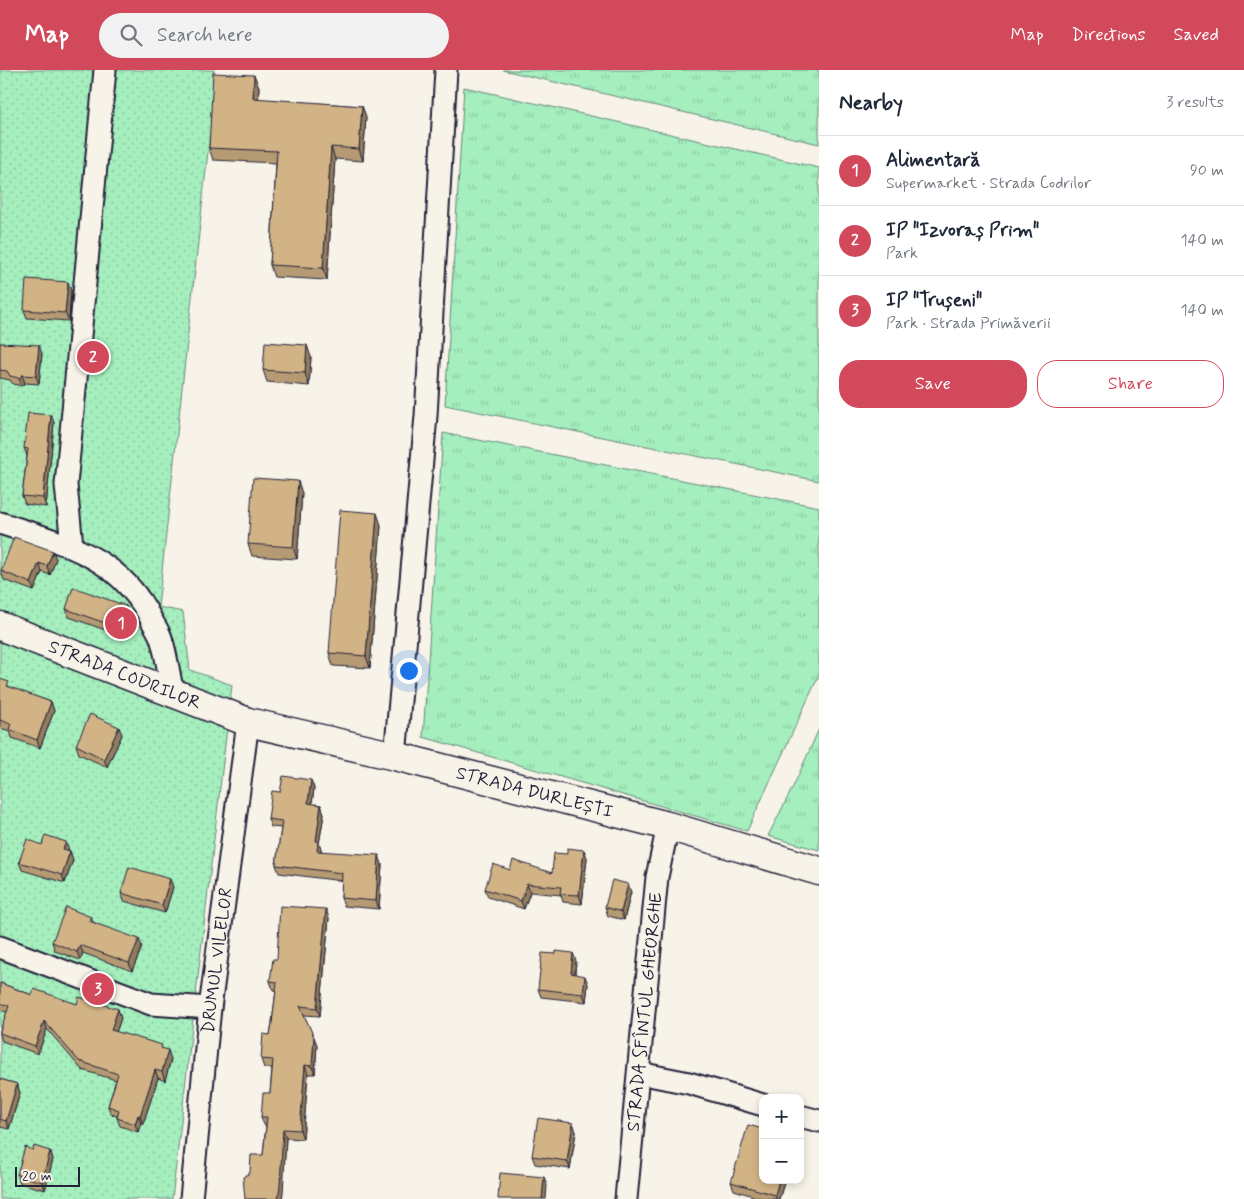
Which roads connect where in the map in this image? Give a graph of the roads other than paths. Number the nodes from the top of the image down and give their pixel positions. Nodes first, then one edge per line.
1 (105, 70) edge
2 (446, 70) edge
3 (0, 523) edge
4 (72, 546) junction
5 (0, 626) edge
6 (173, 694) junction
7 (248, 722) junction
8 (395, 756) junction
9 (668, 826) junction
10 (819, 871) edge
11 (0, 947) edge
12 (210, 1008) junction
13 (639, 1072) junction
14 (759, 1104) edge
15 (804, 1117) edge
16 (819, 1121) edge
17 (191, 1199) edge
18 (626, 1199) edge

1 - 4 street
2 - 8 street
3 - 4 street
4 - 6 street
5 - 6 street, STRADA CODRILOR
6 - 7 street, STRADA CODRILOR
7 - 8 street, STRADA DURLEȘTI
7 - 12 street, DRUMUL VILELOR
8 - 9 street, STRADA DURLEȘTI
9 - 10 street, STRADA DURLEȘTI
9 - 13 street, STRADA SFÎNTUL GHEORGHE
11 - 12 street
12 - 17 street, DRUMUL VILELOR
13 - 14 street
13 - 18 street, STRADA SFÎNTUL GHEORGHE
15 - 16 street

